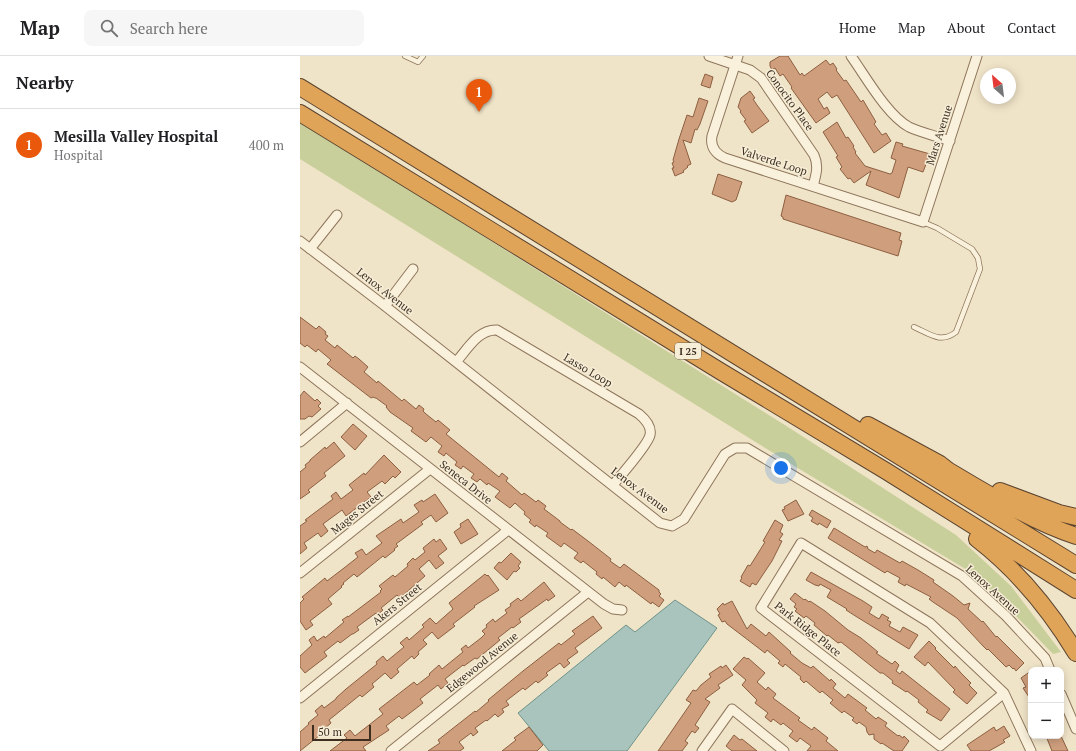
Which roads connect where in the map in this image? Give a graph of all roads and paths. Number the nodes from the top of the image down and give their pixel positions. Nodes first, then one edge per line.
1 (405, 56) edge
2 (423, 56) edge
3 (709, 56) edge
4 (851, 56) edge
5 (977, 56) edge
6 (737, 60) edge
7 (300, 87) edge
8 (300, 113) edge
9 (950, 141) junction
10 (813, 186) junction
11 (337, 215) dead end
12 (923, 222) junction
13 (300, 241) edge
14 (310, 249) junction
15 (413, 269) dead end
16 (385, 306) junction
17 (914, 327) dead end
18 (456, 362) junction
19 (300, 367) edge
20 (766, 374) junction
21 (347, 403) junction
22 (300, 442) edge
23 (940, 464) junction
24 (430, 469) junction
25 (886, 471) junction
26 (613, 485) junction
27 (1076, 517) edge
28 (508, 530) junction
29 (1076, 536) edge
30 (1076, 565) edge
31 (300, 574) edge
32 (1076, 590) edge
33 (588, 592) junction
34 (622, 610) dead end
35 (1076, 653) edge
36 (1049, 667) edge
37 (1004, 693) junction
38 (300, 698) edge
39 (1064, 701) edge
40 (1076, 729) edge
41 (391, 751) edge
42 (702, 751) edge
43 (784, 751) edge
44 (1031, 751) edge

1 - 2 lane
3 - 6 street, Conocito Place
4 - 9 street
5 - 9 street, Mars Avenue
6 - 10 street, Conocito Place
6 - 10 street, Valverde Loop
7 - 20 highway, I 25
8 - 25 highway, I 25
9 - 12 street, Mars Avenue
10 - 12 street, Valverde Loop
11 - 14 street
12 - 17 lane
13 - 14 street, Lenox Avenue
14 - 16 street, Lenox Avenue
15 - 16 street
16 - 18 street, Lenox Avenue
18 - 26 street, Lenox Avenue
18 - 26 street, Lasso Loop
19 - 21 street, Seneca Drive
20 - 23 highway
20 - 30 highway, I 25
21 - 22 street
21 - 24 street, Seneca Drive
23 - 27 highway
23 - 29 highway
24 - 28 street, Seneca Drive
24 - 31 street, Mages Street
25 - 32 highway, I 25
25 - 35 highway
26 - 36 street, Lenox Avenue
28 - 33 street, Seneca Drive
28 - 38 street, Akers Street
33 - 34 street, Seneca Drive
33 - 41 street, Edgewood Avenue
37 - 37 street, Park Ridge Place
37 - 44 street, Park Ridge Place
39 - 40 street
42 - 43 street

